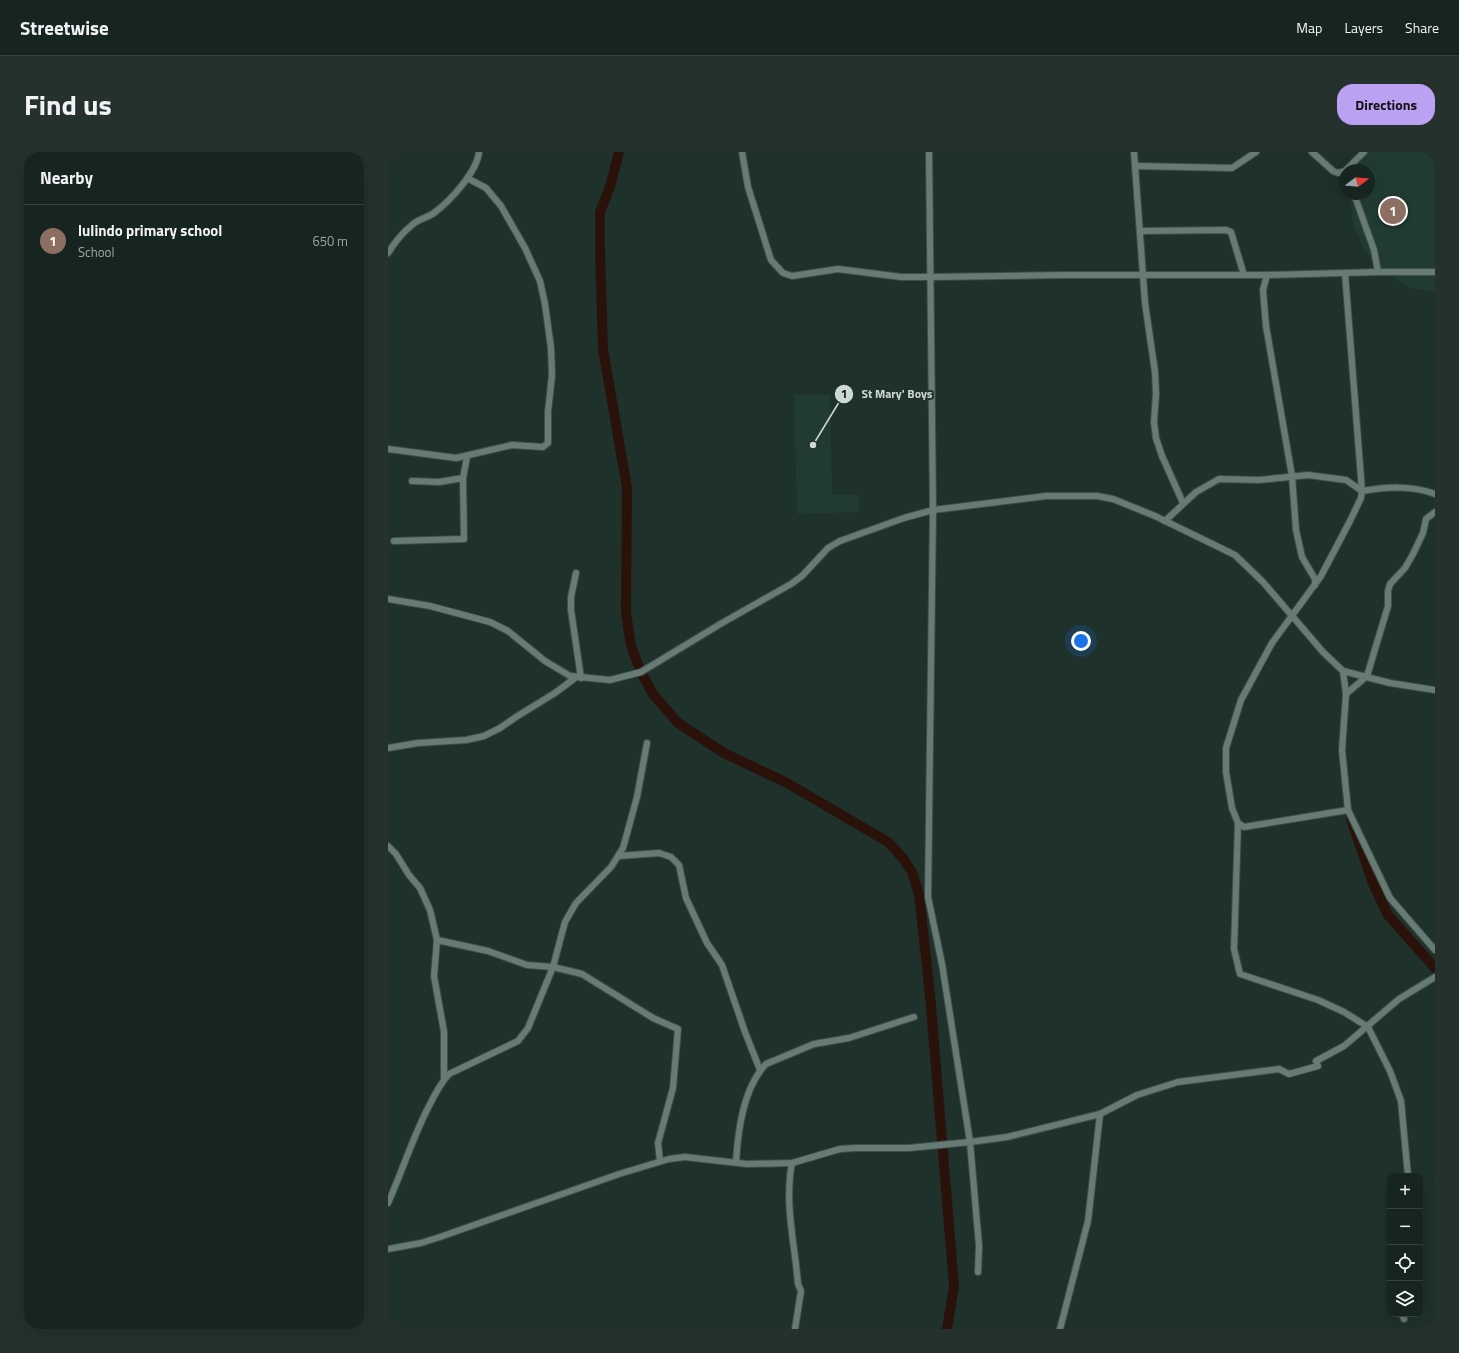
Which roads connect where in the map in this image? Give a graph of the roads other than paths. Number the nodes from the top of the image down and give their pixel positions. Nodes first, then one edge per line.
1 (478, 152) edge
2 (742, 152) edge
3 (929, 152) edge
4 (1134, 152) edge
5 (1256, 152) edge
6 (1312, 152) edge
7 (1364, 152) edge
8 (1351, 164) edge
9 (1135, 166) junction
10 (1339, 173) edge
11 (467, 178) junction
12 (1356, 200) edge
13 (1140, 230) junction
14 (388, 253) edge
15 (1378, 272) junction
16 (1435, 272) edge
17 (1345, 273) junction
18 (1142, 275) junction
19 (1244, 275) junction
20 (1267, 275) junction
21 (930, 278) junction
22 (388, 449) edge
23 (467, 457) junction
24 (1292, 476) junction
25 (463, 478) junction
26 (412, 481) dead end
27 (1362, 491) junction
28 (1435, 494) edge
29 (1183, 503) junction
30 (933, 510) junction
31 (1435, 512) edge
32 (1165, 522) junction
33 (394, 541) dead end
34 (576, 572) dead end
35 (1315, 585) junction
36 (388, 599) edge
37 (1291, 614) junction
38 (1343, 671) junction
39 (1367, 676) junction
40 (578, 678) junction
41 (1435, 690) edge
42 (1346, 694) junction
43 (646, 743) dead end
44 (388, 748) edge
45 (1348, 810) junction
46 (1238, 823) junction
47 (388, 846) edge
48 (618, 856) junction
49 (437, 940) junction
50 (1435, 950) edge
51 (553, 967) junction
52 (1435, 977) edge
53 (914, 1017) dead end
54 (1368, 1027) junction
55 (760, 1070) junction
56 (444, 1079) junction
57 (1100, 1114) junction
58 (970, 1142) junction
59 (660, 1162) junction
60 (736, 1162) junction
61 (792, 1163) junction
62 (1408, 1173) edge
63 (388, 1203) edge
64 (388, 1249) edge
65 (978, 1272) dead end
66 (795, 1329) edge
67 (1060, 1329) edge

1 - 11 street
2 - 21 street
3 - 21 street
4 - 9 street
5 - 9 street
6 - 10 street
7 - 8 street
9 - 13 street
11 - 14 street
11 - 23 street
12 - 15 street
13 - 18 street
13 - 19 street
15 - 16 street
15 - 17 street
17 - 20 street
17 - 27 street
18 - 19 street
18 - 21 street
18 - 29 street
19 - 20 street
20 - 24 street
21 - 30 street
22 - 23 street
23 - 25 street
24 - 27 street
24 - 29 street
24 - 35 street
25 - 26 street
25 - 33 street
27 - 28 street
27 - 35 street
29 - 32 street
30 - 32 street
30 - 40 street
30 - 58 street
31 - 39 street
32 - 37 street
34 - 40 street
35 - 37 street
36 - 40 street
37 - 38 street
37 - 46 street
38 - 39 street
38 - 42 street
39 - 41 street
39 - 42 street
40 - 44 street
42 - 45 street
43 - 48 street
45 - 46 street
45 - 50 street
46 - 54 street
47 - 49 street
48 - 51 street
48 - 55 street
49 - 51 street
49 - 56 street
51 - 56 street
51 - 59 street
52 - 54 street
53 - 55 street
54 - 57 street
54 - 62 street
55 - 60 street
56 - 63 street
57 - 58 street
57 - 67 street
58 - 61 street
58 - 65 street
59 - 60 street
59 - 64 street
60 - 61 street
61 - 66 street

